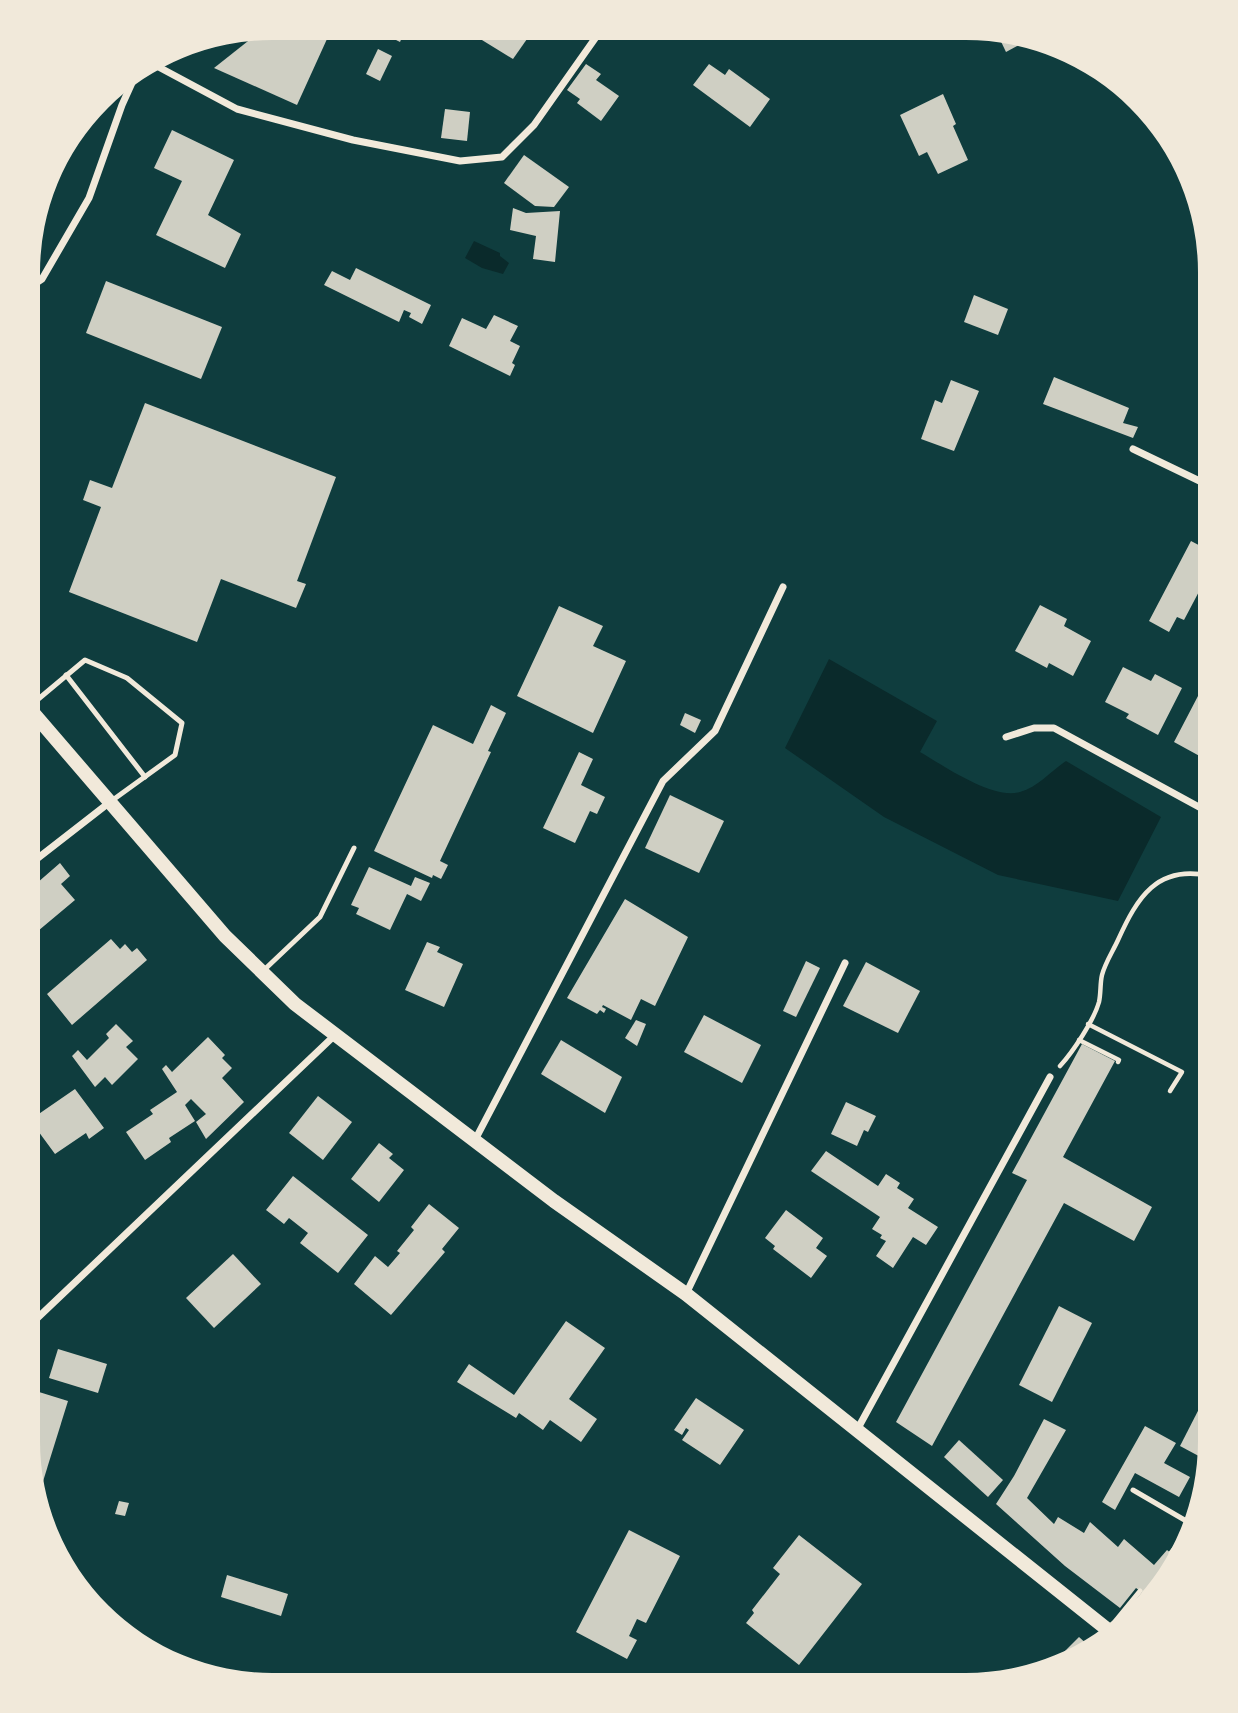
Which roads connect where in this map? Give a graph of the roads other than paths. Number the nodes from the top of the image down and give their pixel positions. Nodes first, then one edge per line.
1 (594, 40) edge
2 (161, 68) edge
3 (129, 90) edge
4 (40, 280) edge
5 (1133, 449) dead end
6 (1198, 480) edge
7 (783, 587) dead end
8 (66, 676) junction
9 (40, 698) edge
10 (40, 720) edge
11 (1006, 737) dead end
12 (145, 777) junction
13 (110, 802) junction
14 (1198, 806) edge
15 (354, 848) dead end
16 (40, 856) edge
17 (845, 963) dead end
18 (262, 972) junction
19 (334, 1035) junction
20 (1049, 1077) road end
21 (475, 1141) junction
22 (686, 1294) junction
23 (40, 1317) edge
24 (857, 1430) junction
25 (1133, 1490) dead end
26 (1184, 1519) edge
27 (1140, 1591) dead end
28 (1126, 1608) edge
29 (1104, 1627) edge

1 - 2 street
3 - 4 street
5 - 6 street
7 - 21 street
8 - 9 lane
8 - 12 lane
8 - 12 lane
10 - 13 main road
11 - 14 street
12 - 13 lane
13 - 16 street
13 - 18 main road
15 - 18 lane
17 - 22 street
18 - 19 main road
19 - 21 main road
19 - 23 street
20 - 24 street
21 - 22 main road
22 - 24 main road
24 - 29 main road
25 - 26 lane
27 - 28 lane

